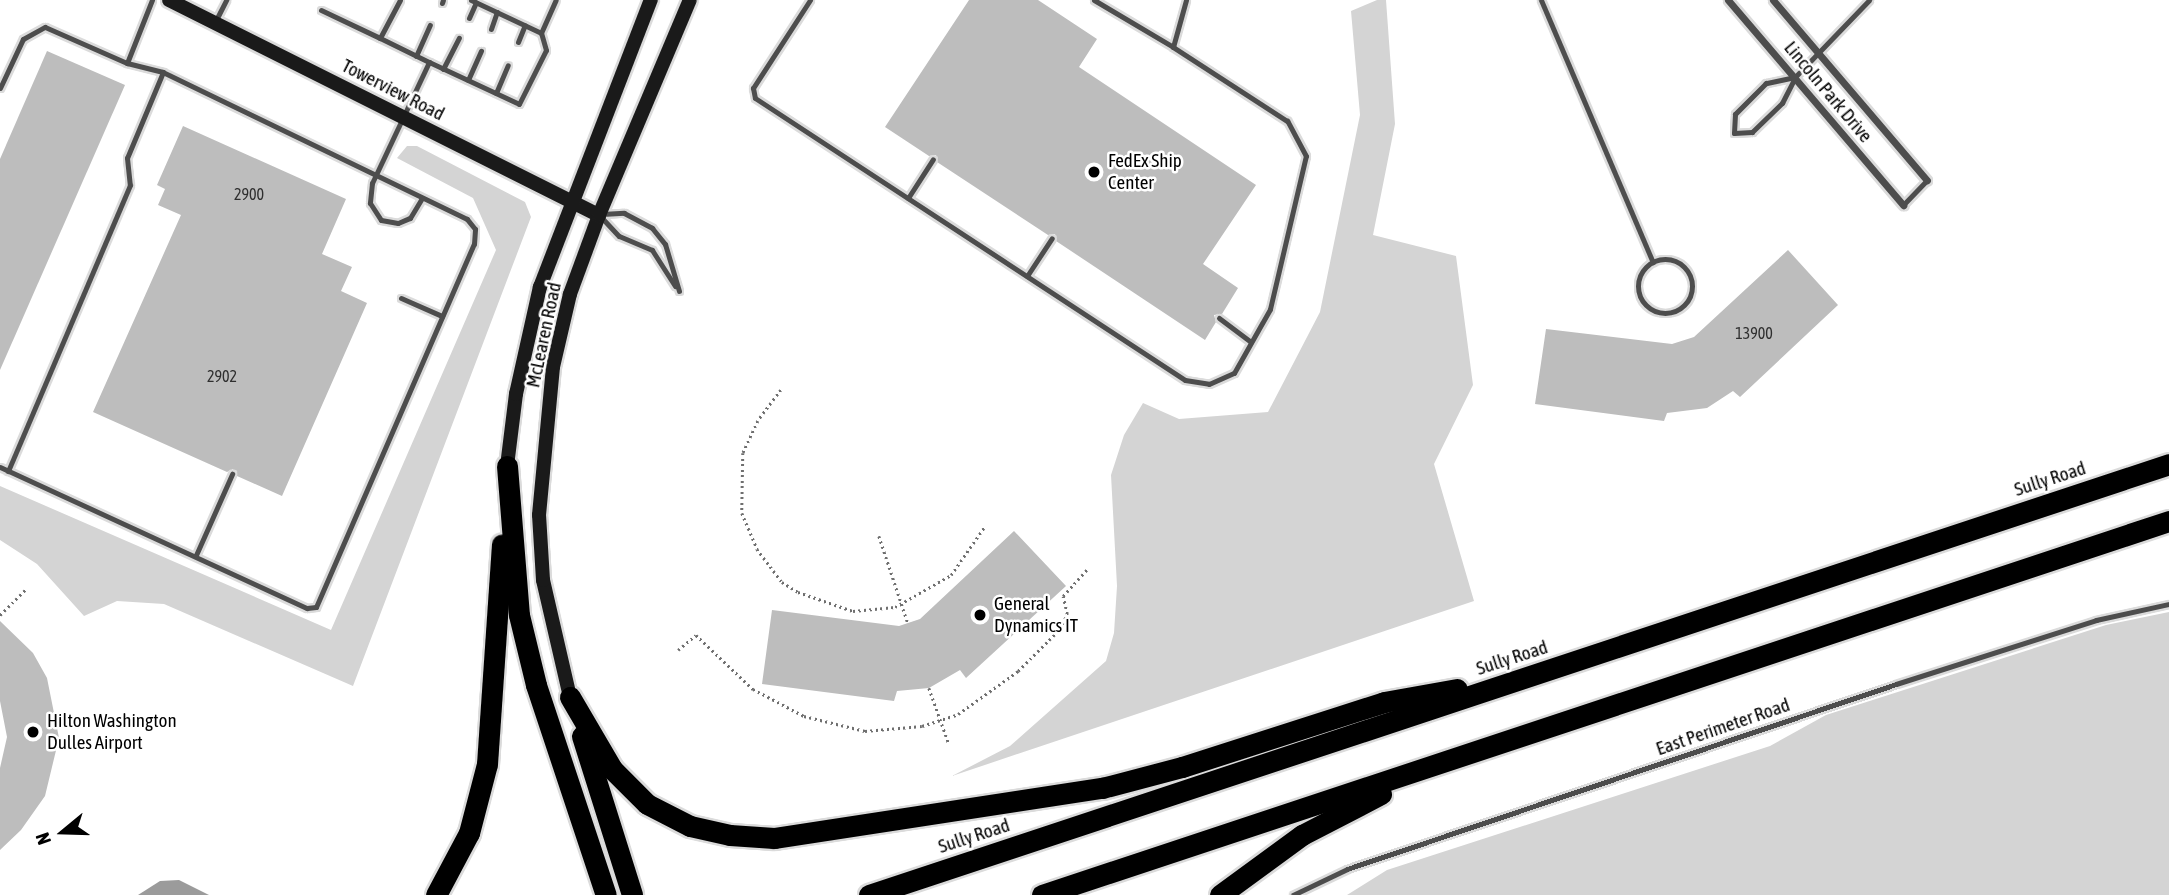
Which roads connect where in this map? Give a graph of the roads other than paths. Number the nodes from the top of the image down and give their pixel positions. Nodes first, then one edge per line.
1 (152, 0) edge
2 (169, 0) edge
3 (226, 0) edge
4 (401, 0) edge
5 (556, 0) edge
6 (651, 0) edge
7 (690, 0) edge
8 (810, 0) edge
9 (1094, 0) edge
10 (1186, 0) edge
11 (1541, 0) edge
12 (1728, 0) edge
13 (1773, 0) edge
14 (1869, 0) edge
15 (474, 1) edge
16 (321, 10) dead end
17 (497, 12) junction
18 (469, 18) dead end
19 (215, 23) junction
20 (430, 25) dead end
21 (525, 25) junction
22 (491, 29) dead end
23 (541, 33) junction
24 (380, 38) junction
25 (459, 38) dead end
26 (518, 42) dead end
27 (1173, 47) junction
28 (481, 51) dead end
29 (1819, 53) junction
30 (416, 56) junction
31 (429, 62) junction
32 (127, 63) junction
33 (508, 65) dead end
34 (443, 69) junction
35 (163, 72) junction
36 (1794, 78) junction
37 (468, 80) junction
38 (0, 88) edge
39 (496, 93) junction
40 (402, 117) junction
41 (933, 159) dead end
42 (377, 176) junction
43 (1927, 180) joint
44 (422, 198) junction
45 (908, 198) junction
46 (571, 201) junction
47 (1903, 205) joint
48 (599, 215) junction
49 (1052, 238) dead end
50 (1653, 262) junction
51 (1027, 276) junction
52 (401, 298) dead end
53 (442, 316) junction
54 (1219, 318) dead end
55 (1251, 342) junction
56 (2169, 464) edge
57 (507, 466) junction
58 (0, 467) edge
59 (8, 471) junction
60 (232, 474) dead end
61 (2169, 521) edge
62 (196, 555) junction
63 (2169, 604) edge
64 (1528, 677) junction
65 (570, 698) junction
66 (1451, 760) junction
67 (603, 888) edge
68 (436, 895) edge
69 (632, 895) edge
70 (870, 895) edge
71 (1042, 895) edge
72 (1220, 895) edge
73 (1293, 895) edge

1 - 32 lane
2 - 19 main road, Towerview Road
3 - 19 lane
4 - 24 lane
5 - 23 lane
6 - 46 main road, McLearen Road
7 - 48 main road, McLearen Road
8 - 45 lane
9 - 27 lane
10 - 27 lane
11 - 50 lane
12 - 36 street, Lincoln Park Drive
13 - 29 street, Lincoln Park Drive
14 - 29 lane
15 - 17 lane
15 - 18 lane
16 - 24 lane
17 - 21 lane
17 - 22 lane
19 - 40 main road, Towerview Road
20 - 30 lane
21 - 23 lane
21 - 26 lane
23 - 39 lane
24 - 30 lane
25 - 34 lane
27 - 55 lane
28 - 37 lane
29 - 36 lane
29 - 43 street, Lincoln Park Drive
30 - 31 lane
31 - 34 lane
31 - 40 lane
32 - 35 lane
32 - 38 lane
33 - 39 lane
34 - 37 lane
35 - 42 lane
35 - 59 lane
36 - 36 lane
36 - 47 street, Lincoln Park Drive
37 - 39 lane
40 - 42 lane
40 - 46 main road, Towerview Road
41 - 45 lane
42 - 44 lane
42 - 44 lane
43 - 47 lane
44 - 53 lane
45 - 51 lane
46 - 48 main road, Towerview Road
46 - 57 main road, McLearen Road
48 - 48 lane
48 - 65 main road, McLearen Road
49 - 51 lane
50 - 50 lane
51 - 55 lane
52 - 53 lane
53 - 62 lane
54 - 55 lane
56 - 64 highway, Sully Road
57 - 67 highway
57 - 68 highway
58 - 59 lane
59 - 62 lane
60 - 62 lane
61 - 66 highway
63 - 73 lane, East Perimeter Road
64 - 65 highway
64 - 70 highway, Sully Road
65 - 69 highway
66 - 71 highway
66 - 72 highway

